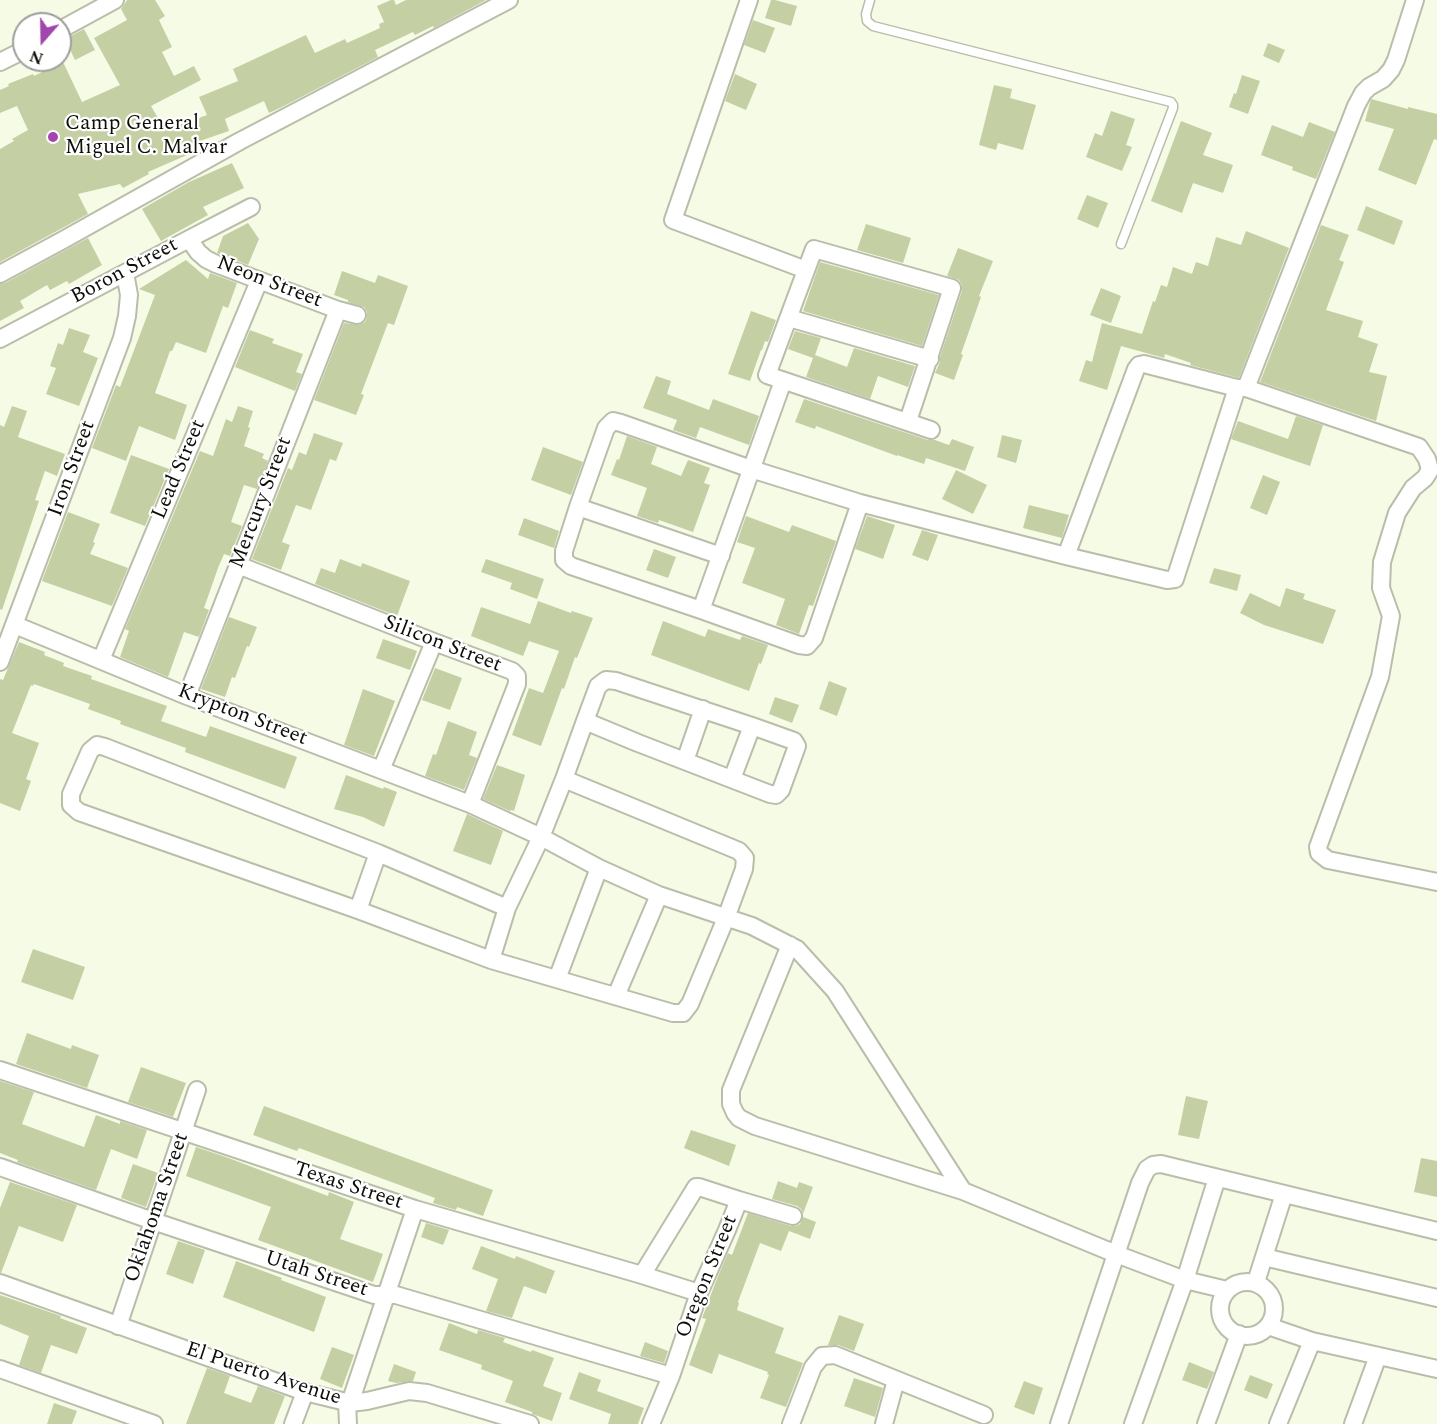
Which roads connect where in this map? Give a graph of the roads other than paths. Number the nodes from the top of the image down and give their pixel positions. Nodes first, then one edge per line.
1 (115, 0) edge
2 (509, 0) edge
3 (749, 0) edge
4 (870, 0) edge
5 (1415, 0) edge
6 (72, 23) edge
7 (251, 207) dead end
8 (189, 238) junction
9 (1120, 244) dead end
10 (806, 270) junction
11 (125, 273) junction
12 (0, 274) edge
13 (259, 281) junction
14 (338, 310) junction
15 (357, 315) dead end
16 (789, 318) junction
17 (0, 339) edge
18 (930, 359) junction
19 (783, 381) junction
20 (1242, 388) junction
21 (908, 421) junction
22 (932, 430) dead end
23 (751, 469) junction
24 (860, 503) junction
25 (578, 507) junction
26 (721, 556) junction
27 (1066, 556) junction
28 (238, 565) junction
29 (701, 610) junction
30 (15, 625) junction
31 (434, 642) junction
32 (101, 660) junction
33 (0, 662) edge
34 (187, 696) junction
35 (704, 709) junction
36 (585, 721) junction
37 (752, 726) junction
38 (685, 762) junction
39 (381, 770) junction
40 (564, 779) junction
41 (732, 779) junction
42 (470, 804) junction
43 (541, 837) junction
44 (378, 853) junction
45 (599, 868) junction
46 (1437, 882) edge
47 (659, 895) junction
48 (507, 908) junction
49 (358, 910) junction
50 (726, 918) junction
51 (790, 945) junction
52 (491, 960) junction
53 (557, 979) junction
54 (616, 996) junction
55 (0, 1070) edge
56 (197, 1090) dead end
57 (183, 1132) junction
58 (0, 1167) edge
59 (1217, 1178) junction
60 (963, 1191) junction
61 (1284, 1194) junction
62 (739, 1200) junction
63 (415, 1209) junction
64 (793, 1216) dead end
65 (153, 1221) junction
66 (1437, 1231) edge
67 (1116, 1254) junction
68 (1264, 1257) junction
69 (642, 1275) junction
70 (1185, 1280) junction
71 (1256, 1282) junction
72 (0, 1283) edge
73 (1227, 1290) junction
74 (699, 1293) junction
75 (385, 1296) junction
76 (1437, 1298) edge
77 (118, 1326) junction
78 (1268, 1326) junction
79 (1239, 1334) junction
80 (1312, 1341) junction
81 (1378, 1356) junction
82 (0, 1369) edge
83 (1437, 1369) edge
84 (671, 1376) junction
85 (896, 1380) junction
86 (305, 1392) junction
87 (349, 1403) junction
88 (984, 1415) dead end
89 (1356, 1423) edge
90 (154, 1424) edge
91 (293, 1424) edge
92 (348, 1424) edge
93 (530, 1424) edge
94 (651, 1424) edge
95 (791, 1424) edge
96 (884, 1424) edge
97 (1059, 1424) edge
98 (1133, 1424) edge
99 (1206, 1424) edge
100 (1278, 1424) edge

1 - 6 street
2 - 12 street
3 - 10 street
4 - 9 lane
5 - 20 street
7 - 8 street, Boron Street
8 - 11 street, Boron Street
8 - 13 street, Neon Street
10 - 16 street
10 - 18 street
11 - 17 street, Boron Street
11 - 30 street, Iron Street
13 - 14 street, Neon Street
13 - 32 street, Lead Street
14 - 15 street, Neon Street
14 - 28 street, Mercury Street
16 - 18 street
16 - 19 street
18 - 21 street
19 - 21 street
19 - 23 street
20 - 27 street
20 - 27 street
20 - 46 street
21 - 22 street
23 - 24 street
23 - 25 street
23 - 26 street
24 - 27 street
24 - 29 street
25 - 26 street
25 - 29 street
26 - 29 street
28 - 31 street, Silicon Street
28 - 34 street, Mercury Street
30 - 32 street, Krypton Street
30 - 33 street, Iron Street
31 - 39 street
31 - 42 street, Silicon Street
32 - 34 street, Krypton Street
34 - 39 street, Krypton Street
35 - 36 street
35 - 37 street
35 - 38 street
36 - 38 street
36 - 40 street
37 - 41 street
37 - 41 street
38 - 41 street
39 - 42 street, Krypton Street
40 - 43 street
40 - 50 street
42 - 43 street, Krypton Street
43 - 45 street, Krypton Street
43 - 48 street
44 - 48 street
44 - 49 street
44 - 49 street
45 - 47 street, Krypton Street
45 - 53 street
47 - 50 street, Krypton Street
47 - 54 street
48 - 52 street
49 - 52 street
50 - 51 street, Krypton Street
50 - 54 street
51 - 60 street, Krypton Street
51 - 60 street
52 - 53 street
53 - 54 street
55 - 57 street, Texas Street
56 - 57 street, Oklahoma Street
57 - 63 street, Texas Street
57 - 65 street, Oklahoma Street
58 - 65 street, Utah Street
59 - 61 street
59 - 67 street
59 - 70 street
60 - 67 street
61 - 66 street
61 - 68 street
62 - 64 street
62 - 69 street, Oregon Street
62 - 74 street, Oregon Street
63 - 69 street, Texas Street
63 - 75 street
65 - 75 street, Utah Street
65 - 77 street, Oklahoma Street
67 - 70 street
67 - 97 street
68 - 71 street
68 - 76 street
69 - 74 street, Texas Street
70 - 73 street
70 - 98 street
71 - 73 street
71 - 78 street
72 - 77 street, El Puerto Avenue
73 - 79 street
74 - 84 street, Oregon Street
75 - 84 street, Utah Street
75 - 87 street
77 - 86 street, El Puerto Avenue
78 - 79 street
78 - 80 street
79 - 99 street
80 - 81 street
80 - 100 street
81 - 83 street
81 - 89 street
82 - 90 street
84 - 94 street, Oregon Street
85 - 88 street
85 - 95 street
85 - 96 street
86 - 87 street, El Puerto Avenue
86 - 91 street
87 - 92 street
87 - 93 street, El Puerto Avenue

